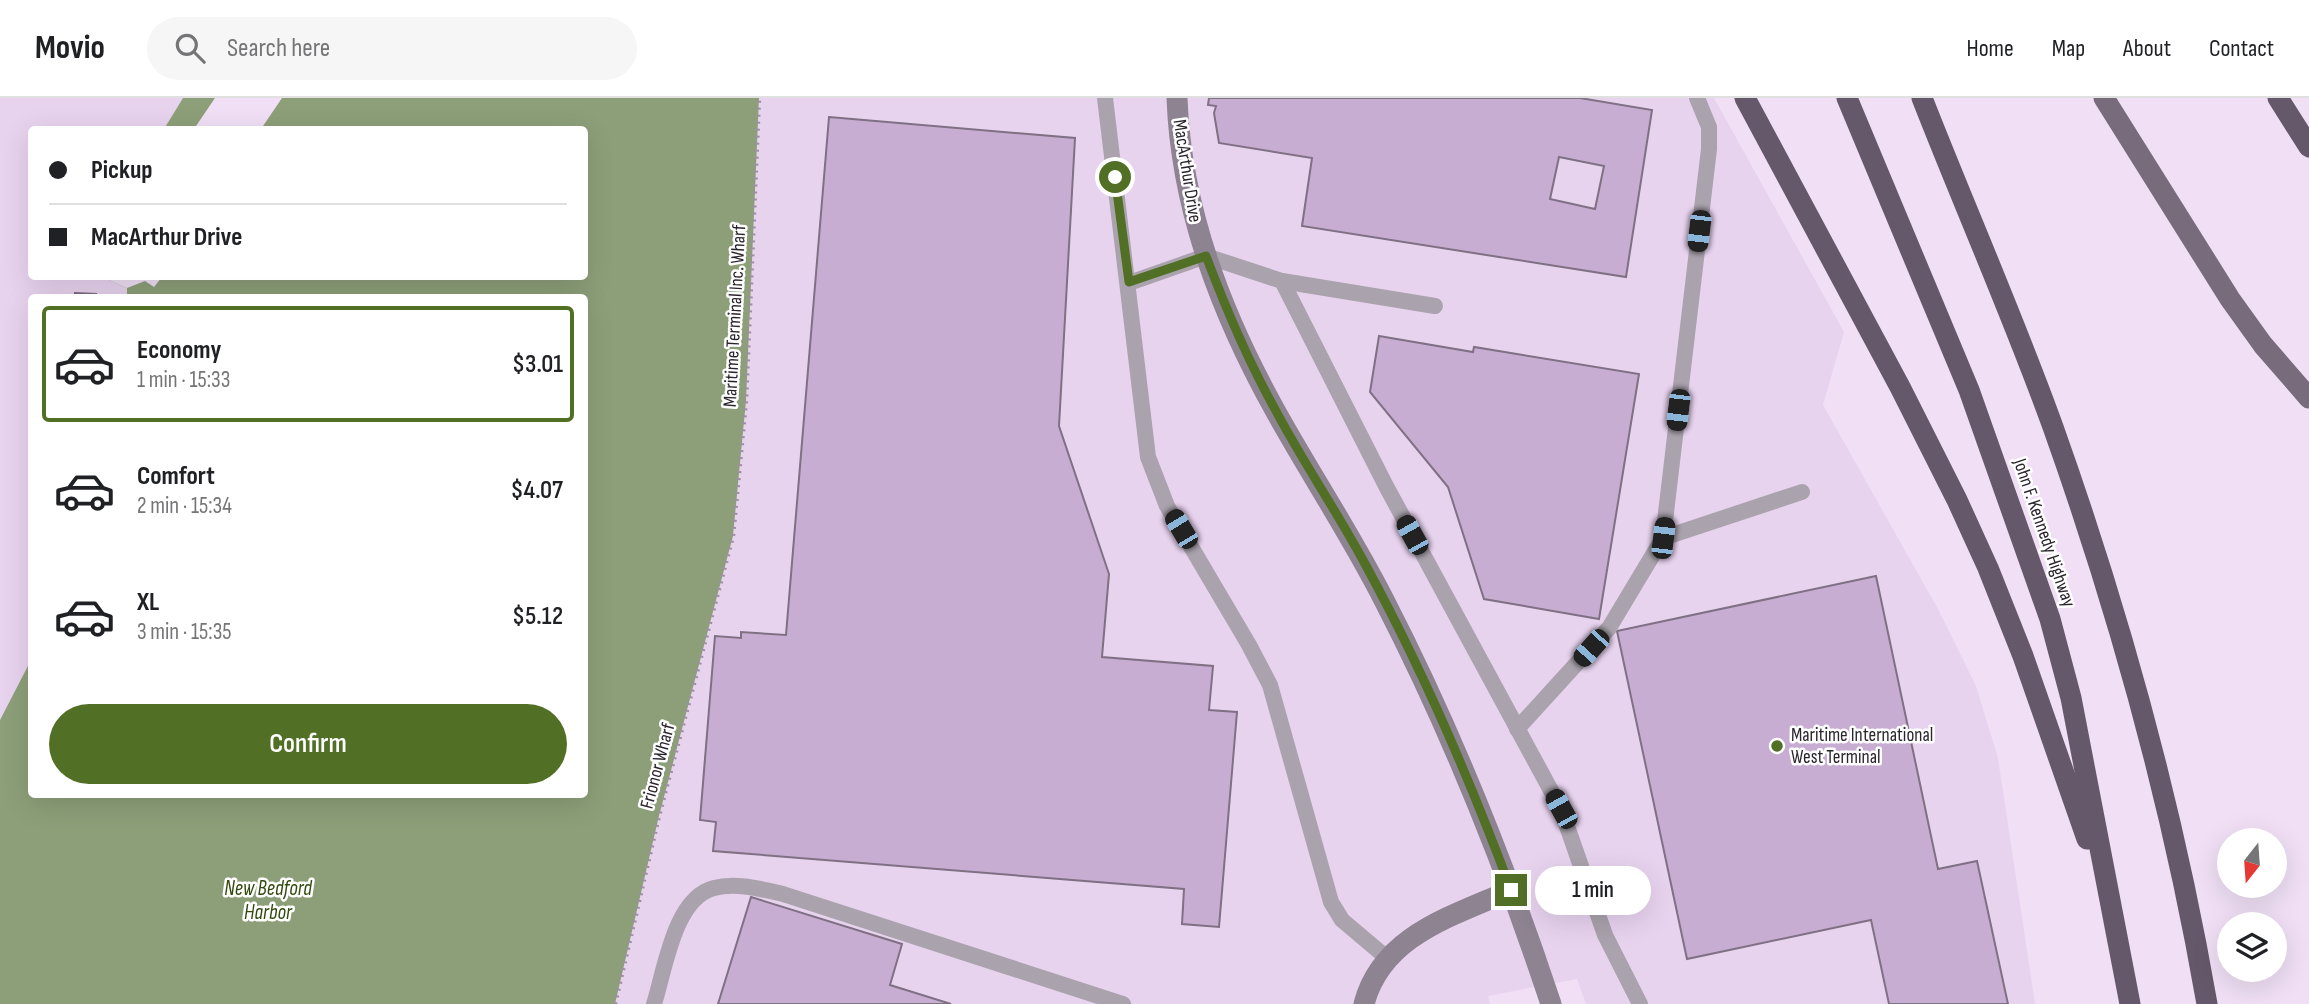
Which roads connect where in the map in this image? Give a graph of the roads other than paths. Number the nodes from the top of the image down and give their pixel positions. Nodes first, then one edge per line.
1 (1105, 98) edge
2 (1177, 98) edge
3 (1697, 98) edge
4 (1745, 98) edge
5 (1847, 98) edge
6 (1922, 98) edge
7 (2105, 98) edge
8 (2278, 98) edge
9 (2309, 147) edge
10 (1206, 256) junction
11 (1282, 281) junction
12 (1129, 282) junction
13 (1435, 306) dead end
14 (2309, 398) edge
15 (1802, 492) dead end
16 (1663, 538) junction
17 (1517, 729) junction
18 (1511, 890) junction
19 (2111, 911) junction
20 (1387, 958) junction
21 (654, 1004) edge
22 (1123, 1004) edge
23 (1364, 1004) edge
24 (1551, 1004) edge
25 (1640, 1004) edge
26 (2130, 1004) edge
27 (2207, 1004) edge

1 - 12 lane
2 - 10 street, MacArthur Drive
3 - 16 lane
4 - 19 highway
5 - 19 highway, John F. Kennedy Highway
6 - 27 highway, John F. Kennedy Highway
7 - 14 main road
8 - 9 highway
10 - 11 lane
10 - 12 lane
10 - 18 street, MacArthur Drive
11 - 13 lane
11 - 17 lane
12 - 20 lane
15 - 16 lane
16 - 17 lane
17 - 25 lane
18 - 20 street
18 - 24 street, MacArthur Drive
19 - 26 highway, John F. Kennedy Highway
20 - 23 street
21 - 22 lane

